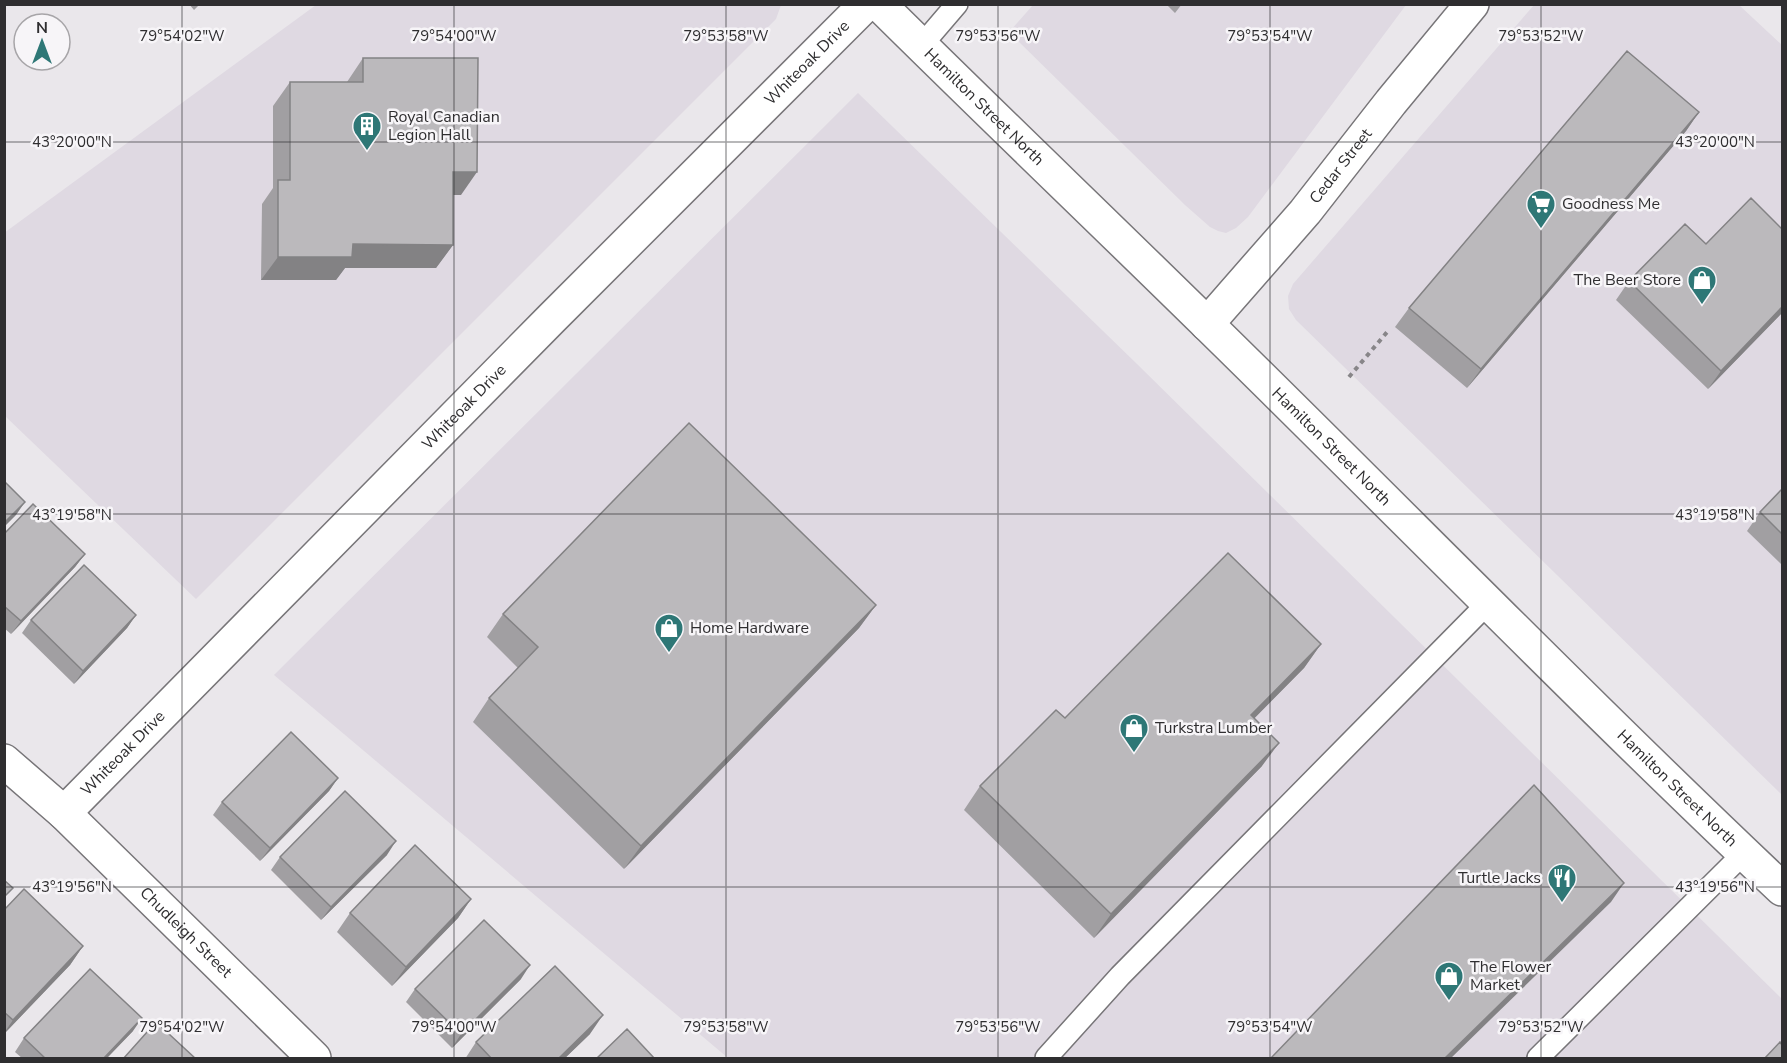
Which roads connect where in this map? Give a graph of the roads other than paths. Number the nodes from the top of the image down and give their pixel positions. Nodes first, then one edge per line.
1 (866, 4) edge
2 (879, 4) edge
3 (957, 4) edge
4 (1472, 4) edge
5 (921, 46) junction
6 (1207, 324) junction
7 (1488, 603) junction
8 (4, 761) edge
9 (64, 813) junction
10 (1744, 853) junction
11 (1782, 889) edge
12 (314, 1059) edge
13 (1046, 1059) edge
14 (1538, 1059) edge

1 - 9 street, Whiteoak Drive
2 - 5 street, Hamilton Street North
3 - 5 lane
4 - 6 street, Cedar Street
5 - 6 street, Hamilton Street North
6 - 7 street, Hamilton Street North
7 - 10 street, Hamilton Street North
7 - 13 lane
8 - 9 street, Chudleigh Street
9 - 12 street, Chudleigh Street
10 - 11 street, Hamilton Street North
10 - 14 lane

